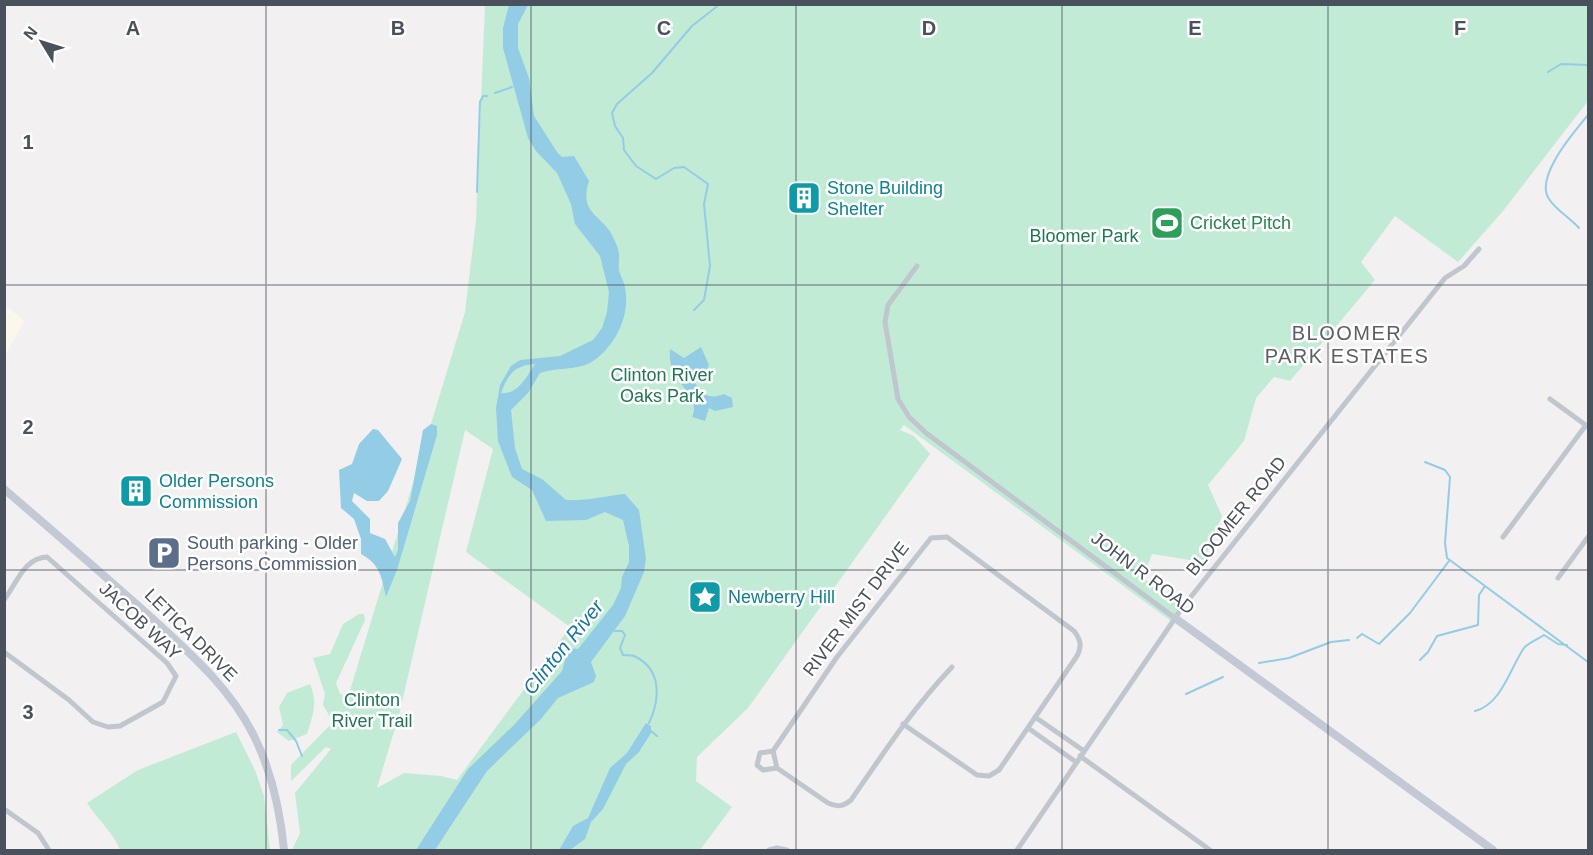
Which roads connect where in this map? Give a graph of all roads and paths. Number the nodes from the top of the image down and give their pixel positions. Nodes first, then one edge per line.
1 (1479, 249) dead end
2 (917, 266) dead end
3 (1550, 399) dead end
4 (1588, 426) edge
5 (4, 489) edge
6 (1503, 537) dead end
7 (1588, 537) edge
8 (1558, 578) dead end
9 (4, 600) edge
10 (1175, 618) junction
11 (4, 652) edge
12 (952, 667) dead end
13 (1035, 717) junction
14 (903, 724) junction
15 (1028, 728) junction
16 (773, 751) junction
17 (1082, 754) junction
18 (1076, 762) junction
19 (777, 768) junction
20 (4, 809) edge
21 (49, 850) edge
22 (284, 850) edge
23 (769, 850) edge
24 (787, 850) edge
25 (1017, 850) edge
26 (1210, 850) edge
27 (1493, 850) edge

1 - 10 street, BLOOMER ROAD
2 - 10 street, JOHN R ROAD
3 - 4 street
4 - 6 street
5 - 22 street, LETICA DRIVE
7 - 8 street
9 - 11 street, JACOB WAY
10 - 17 street, BLOOMER ROAD
10 - 27 street, JOHN R ROAD
12 - 14 street
13 - 15 street, RIVER MIST DRIVE
13 - 16 street, RIVER MIST DRIVE
13 - 17 street
14 - 15 street, RIVER MIST DRIVE
14 - 19 street, RIVER MIST DRIVE
15 - 18 street
16 - 19 street
16 - 19 street, RIVER MIST DRIVE
17 - 18 street, BLOOMER ROAD
17 - 26 street
18 - 25 street, BLOOMER ROAD
20 - 21 street
23 - 24 street

